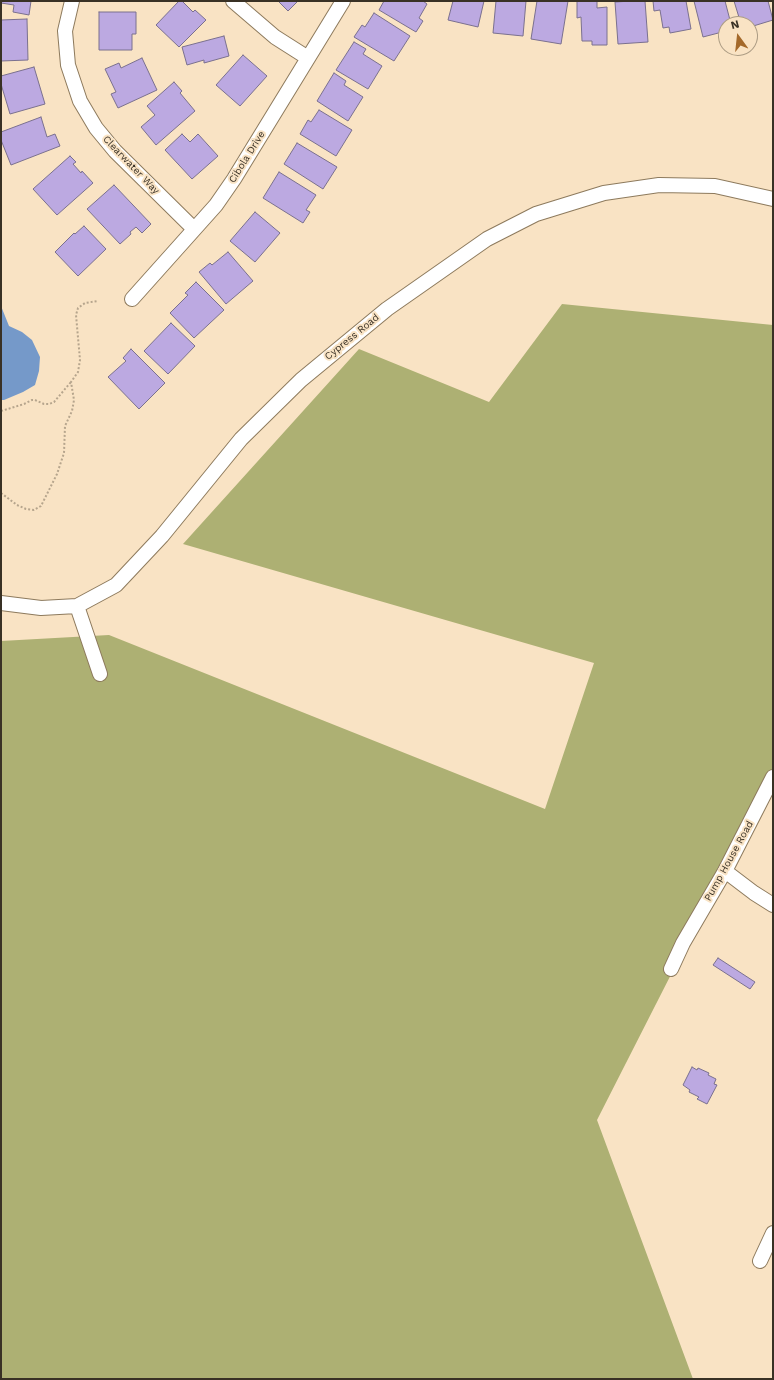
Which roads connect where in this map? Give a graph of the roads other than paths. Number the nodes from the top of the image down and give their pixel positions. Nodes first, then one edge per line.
1 (72, 1) edge
2 (233, 1) edge
3 (343, 1) edge
4 (308, 58) junction
5 (773, 199) edge
6 (194, 229) junction
7 (132, 299) dead end
8 (1, 603) edge
9 (77, 606) junction
10 (100, 674) dead end
11 (773, 777) edge
12 (725, 870) junction
13 (773, 905) edge
14 (671, 969) dead end
15 (773, 1232) edge
16 (760, 1261) dead end

1 - 6 street, Clearwater Way
2 - 4 street
3 - 4 street, Cibola Drive
4 - 6 street, Cibola Drive
5 - 9 street, Cypress Road
6 - 7 street, Cibola Drive
8 - 9 street, Cypress Road
9 - 10 street
11 - 12 street, Pump House Road
12 - 13 street
12 - 14 street, Pump House Road
15 - 16 street

